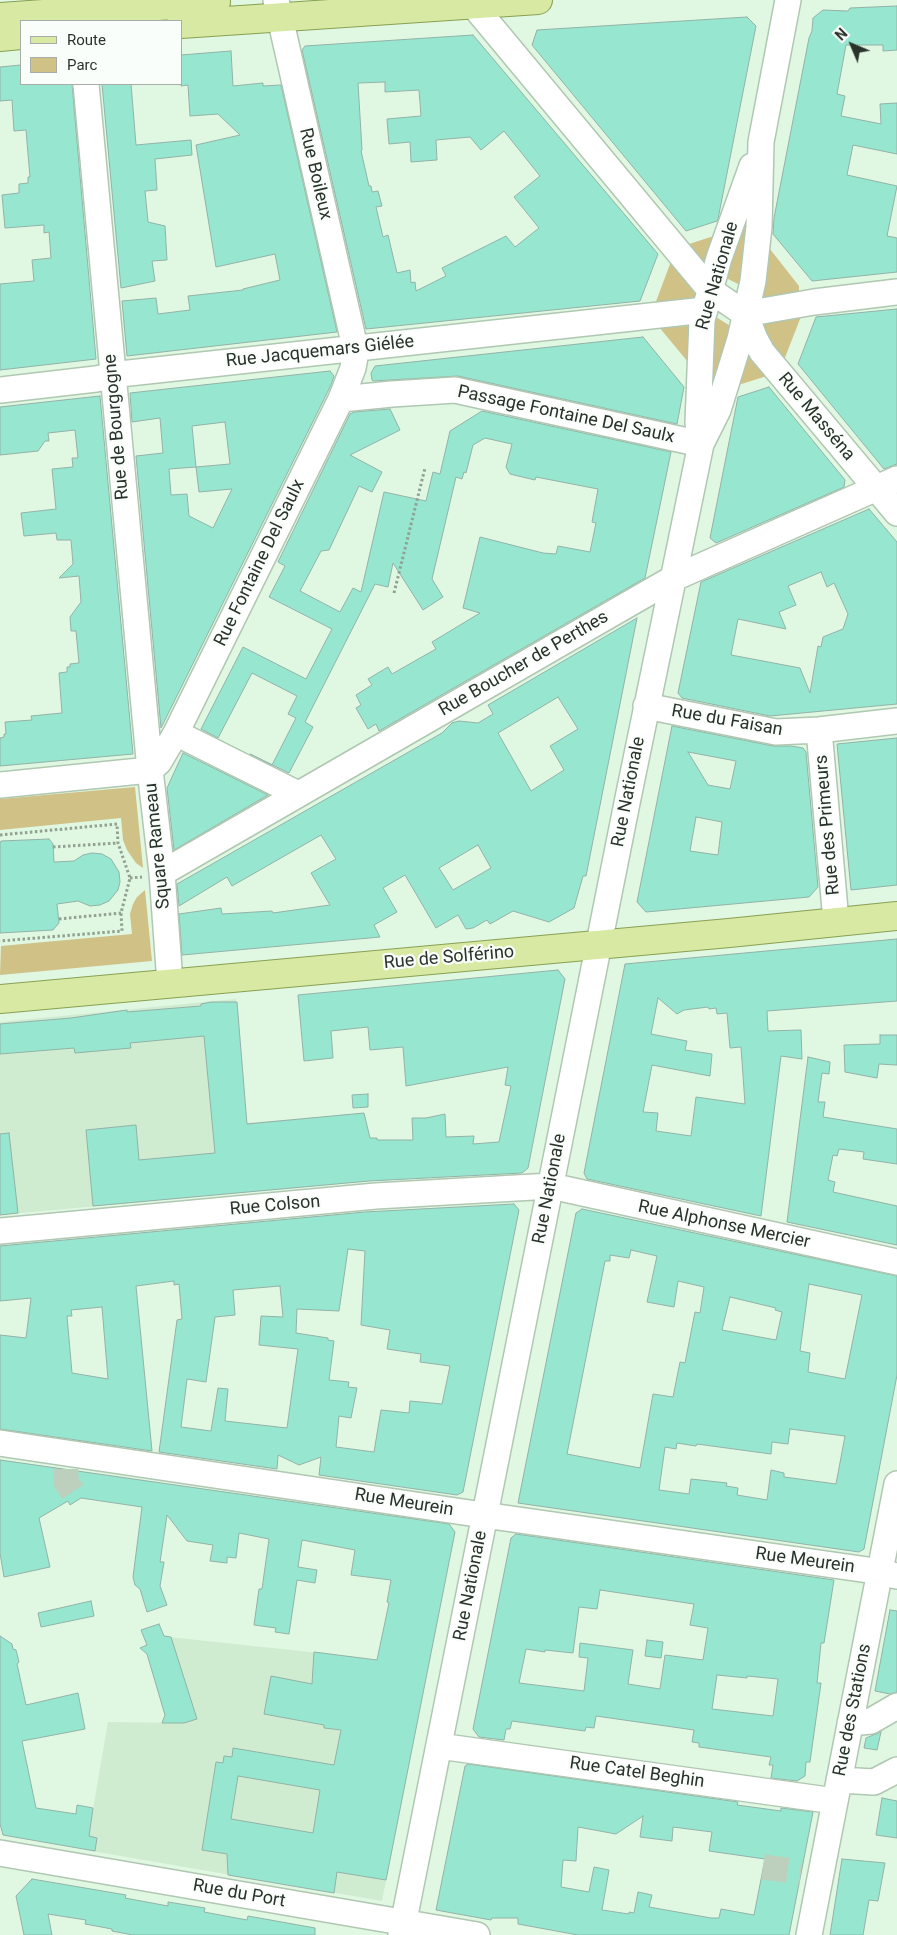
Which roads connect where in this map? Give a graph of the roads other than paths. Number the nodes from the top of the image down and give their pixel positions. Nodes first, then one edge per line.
1 (252, 0) edge
2 (538, 0) edge
3 (788, 0) edge
4 (470, 2) edge
5 (80, 5) edge
6 (277, 8) edge
7 (0, 17) edge
8 (182, 24) edge
9 (20, 35) edge
10 (0, 37) edge
11 (86, 85) edge
12 (761, 142) junction
13 (897, 292) edge
14 (707, 300) junction
15 (745, 314) junction
16 (354, 348) junction
17 (113, 376) junction
18 (0, 390) edge
19 (341, 399) junction
20 (700, 444) junction
21 (887, 484) edge
22 (897, 513) edge
23 (672, 579) junction
24 (646, 706) junction
25 (897, 721) edge
26 (819, 730) junction
27 (176, 733) junction
28 (150, 770) junction
29 (0, 784) edge
30 (298, 794) junction
31 (162, 873) junction
32 (897, 916) edge
33 (836, 921) junction
34 (599, 945) junction
35 (170, 983) junction
36 (0, 999) edge
37 (551, 1186) junction
38 (0, 1231) edge
39 (897, 1262) edge
40 (0, 1443) edge
41 (897, 1484) edge
42 (486, 1515) junction
43 (888, 1574) edge
44 (897, 1706) edge
45 (850, 1723) junction
46 (439, 1746) junction
47 (897, 1770) edge
48 (837, 1790) junction
49 (0, 1853) edge
50 (402, 1929) edge
51 (477, 1935) edge
52 (809, 1935) edge

1 - 5 main road
2 - 4 main road
3 - 12 street, Rue Nationale
4 - 6 main road
4 - 14 street
5 - 7 main road
6 - 8 main road
6 - 16 street, Rue Boileux
9 - 10 main road
11 - 17 street, Rue de Bourgogne
12 - 14 street, Rue Nationale
12 - 15 street, Rue Nationale
13 - 15 street
14 - 15 street
14 - 16 street, Rue Jacquemars Giélée
14 - 20 street, Rue Nationale
15 - 20 street, Rue Nationale
15 - 21 street, Rue Masséna
16 - 17 street, Rue Jacquemars Giélée
16 - 19 street, Rue Fontaine Del Saulx
17 - 18 street, Rue Jacquemars Giélée
17 - 28 street, Rue de Bourgogne
19 - 20 street, Passage Fontaine Del Saulx
19 - 27 street, Rue Fontaine Del Saulx
20 - 23 street, Rue Nationale
21 - 22 street, Rue Masséna
21 - 23 street, Rue Boucher de Perthes
23 - 24 street, Rue Nationale
23 - 30 street, Rue Boucher de Perthes
24 - 26 street, Rue du Faisan
24 - 34 street, Rue Nationale
25 - 26 street, Rue du Faisan
26 - 33 street, Rue des Primeurs
27 - 28 street, Rue Fontaine Del Saulx
27 - 30 street
28 - 29 street, Square Rameau
28 - 31 street, Square Rameau
30 - 31 street, Rue Boucher de Perthes
31 - 35 street, Square Rameau
32 - 33 main road, Rue de Solférino
33 - 34 main road, Rue de Solférino
34 - 35 main road, Rue de Solférino
34 - 37 street, Rue Nationale
35 - 36 main road, Rue de Solférino
37 - 38 street, Rue Colson
37 - 39 street, Rue Alphonse Mercier
37 - 42 street, Rue Nationale
40 - 42 street, Rue Meurein
41 - 43 street, Rue des Stations
42 - 43 street, Rue Meurein
42 - 46 street, Rue Nationale
43 - 45 street, Rue des Stations
44 - 45 street
45 - 48 street, Rue des Stations
46 - 48 street, Rue Catel Beghin
46 - 50 street, Rue Nationale
47 - 48 street, Rue Catel Beghin
48 - 52 street, Rue des Stations
49 - 50 street, Rue du Port
50 - 51 street, Rue du Port

